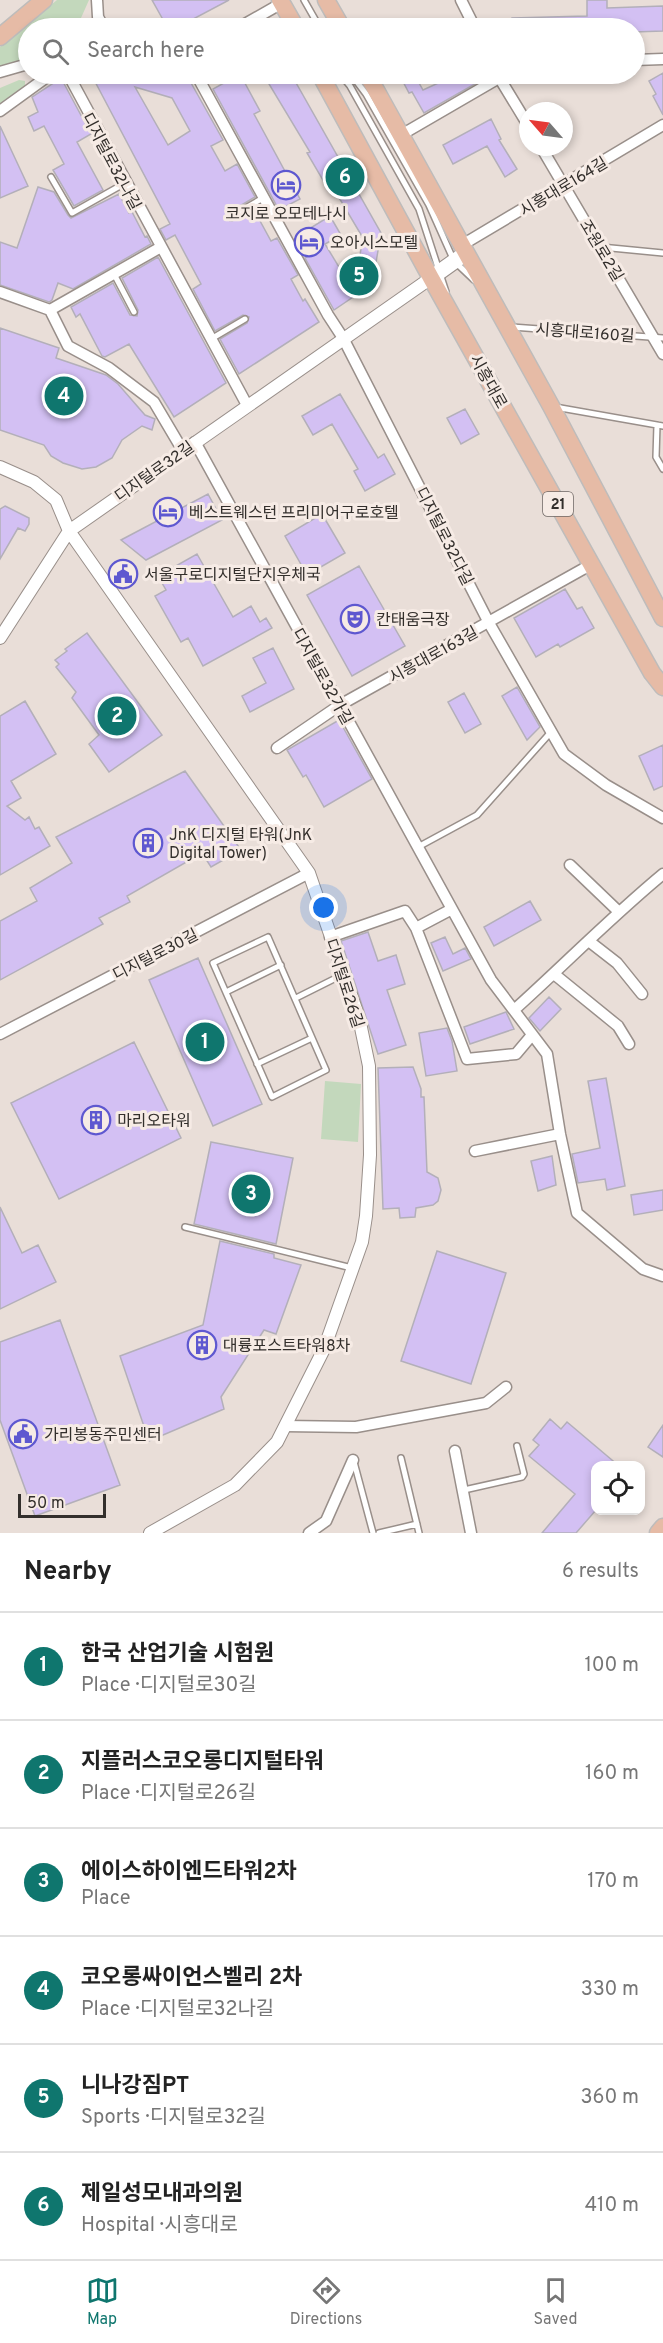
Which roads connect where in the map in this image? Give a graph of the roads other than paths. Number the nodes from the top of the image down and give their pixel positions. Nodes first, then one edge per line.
1 (44, 0) edge
2 (98, 0) edge
3 (304, 0) edge
4 (318, 0) edge
5 (326, 0) edge
6 (461, 0) edge
7 (281, 1) edge
8 (23, 18) edge
9 (99, 18) edge
10 (254, 18) edge
11 (290, 18) edge
12 (295, 18) edge
13 (314, 18) edge
14 (329, 18) edge
15 (336, 18) edge
16 (470, 18) edge
17 (18, 22) edge
18 (0, 37) edge
19 (663, 59) edge
20 (645, 60) edge
21 (18, 67) edge
22 (0, 72) edge
23 (37, 84) edge
24 (72, 84) edge
25 (201, 84) edge
26 (326, 84) edge
27 (348, 84) edge
28 (358, 84) edge
29 (362, 84) edge
30 (373, 84) edge
31 (486, 84) edge
32 (506, 84) edge
33 (366, 94) junction
34 (519, 108) edge
35 (0, 111) edge
36 (663, 125) edge
37 (401, 135) junction
38 (546, 156) edge
39 (51, 177) dead end
40 (126, 183) junction
41 (564, 186) junction
42 (263, 198) junction
43 (230, 217) dead end
44 (601, 247) junction
45 (160, 248) junction
46 (461, 253) junction
47 (663, 253) edge
48 (114, 274) junction
49 (435, 274) junction
50 (0, 292) edge
51 (50, 310) junction
52 (134, 312) dead end
53 (245, 319) dead end
54 (507, 327) junction
55 (658, 337) edge
56 (343, 338) junction
57 (211, 339) junction
58 (663, 354) edge
59 (246, 406) junction
60 (551, 406) junction
61 (660, 425) edge
62 (195, 442) junction
63 (183, 451) junction
64 (0, 467) edge
65 (663, 469) edge
66 (69, 531) junction
67 (592, 564) junction
68 (663, 618) edge
69 (489, 623) junction
70 (0, 638) edge
71 (658, 680) edge
72 (663, 699) edge
73 (339, 705) junction
74 (551, 732) junction
75 (277, 748) dead end
76 (663, 818) edge
77 (418, 847) junction
78 (570, 864) dead end
79 (309, 873) junction
80 (663, 874) edge
81 (452, 909) junction
82 (618, 911) junction
83 (416, 928) junction
84 (330, 937) junction
85 (590, 942) junction
86 (281, 965) junction
87 (344, 974) junction
88 (554, 974) junction
89 (226, 992) junction
90 (642, 994) dead end
91 (296, 998) junction
92 (514, 1010) junction
93 (0, 1034) edge
94 (532, 1035) junction
95 (312, 1038) junction
96 (629, 1044) dead end
97 (257, 1064) junction
98 (560, 1134) junction
99 (475, 1151) dead end
100 (185, 1227) dead end
101 (352, 1268) junction
102 (663, 1276) edge
103 (506, 1387) dead end
104 (285, 1426) junction
105 (517, 1446) dead end
106 (455, 1451) dead end
107 (401, 1458) dead end
108 (353, 1460) joint
109 (464, 1490) junction
110 (417, 1524) junction
111 (663, 1527) edge
112 (150, 1533) edge
113 (309, 1533) edge
114 (373, 1533) edge
115 (379, 1533) edge
116 (419, 1533) edge
117 (471, 1533) edge
118 (658, 1533) edge

1 - 8 main road
2 - 9 street
3 - 13 lane
4 - 14 lane
5 - 15 main road
6 - 16 street
7 - 10 street
7 - 11 main road
7 - 12 lane
17 - 18 main road
19 - 20 street
21 - 22 street
23 - 35 street
24 - 40 street, 디지털로32나길
25 - 42 street
26 - 49 main road, 시흥대로 / 21
27 - 49 lane
28 - 33 lane
29 - 33 lane
30 - 37 main road, 21
31 - 37 street
32 - 34 street
33 - 46 lane
36 - 41 street, 시흥대로164길
37 - 46 main road, 21
38 - 41 street, 조원로2길
39 - 40 lane
40 - 45 street, 디지털로32나길
41 - 44 street, 조원로2길
41 - 46 street, 시흥대로164길
42 - 43 lane
42 - 56 street
44 - 47 lane
44 - 55 street, 조원로2길
45 - 48 street
45 - 57 street, 디지털로32나길
45 - 59 lane, 디지털로32나길
46 - 49 main road, 디지털로32길
46 - 54 main road, 21
48 - 51 street
48 - 52 lane
49 - 56 street, 디지털로32길
49 - 67 main road, 시흥대로 / 21
50 - 51 street
51 - 63 street
53 - 57 lane
54 - 55 lane, 시흥대로160길
54 - 60 main road, 21
55 - 58 street, 조원로2길
56 - 59 street, 디지털로32길
56 - 69 street, 디지털로32다길
57 - 59 street, 디지털로32나길
59 - 62 street, 디지털로32길
60 - 61 lane
60 - 68 main road, 21
61 - 65 lane
62 - 63 street, 디지털로32길
62 - 73 street, 디지털로32가길
63 - 66 street, 디지털로32길
64 - 66 street, 디지털로26길
66 - 70 street, 디지털로32길
66 - 79 street, 디지털로26길
67 - 69 street, 시흥대로163길
67 - 71 main road, 시흥대로 / 21
69 - 73 street, 시흥대로163길
69 - 74 street, 디지털로32다길
71 - 72 main road, 시흥대로
73 - 75 street, 시흥대로163길
73 - 77 street, 디지털로32가길
74 - 76 street, 디지털로32다길
74 - 77 lane
77 - 81 street, 디지털로32가길
78 - 82 street
79 - 84 street, 디지털로26길
79 - 93 street, 디지털로30길
80 - 82 street
81 - 83 street
81 - 92 street, 디지털로32가길
82 - 85 street
83 - 84 street
83 - 94 street
84 - 87 street, 디지털로26길
85 - 88 street
85 - 90 street
86 - 89 lane
86 - 89 lane
86 - 91 lane
87 - 91 lane
87 - 101 street, 디지털로26길
88 - 92 street
88 - 96 street
89 - 97 lane
91 - 95 lane
92 - 94 street, 디지털로32가길
94 - 98 street, 디지털로32가길
95 - 97 lane
95 - 97 lane
98 - 99 street
98 - 102 street, 디지털로32가길
100 - 101 lane
101 - 104 street, 디지털로26길
103 - 104 street
104 - 112 street, 디지털로26길
105 - 109 lane
106 - 109 street
107 - 110 lane
108 - 113 street
108 - 114 lane
109 - 117 street
110 - 115 lane
110 - 116 lane
111 - 118 main road

